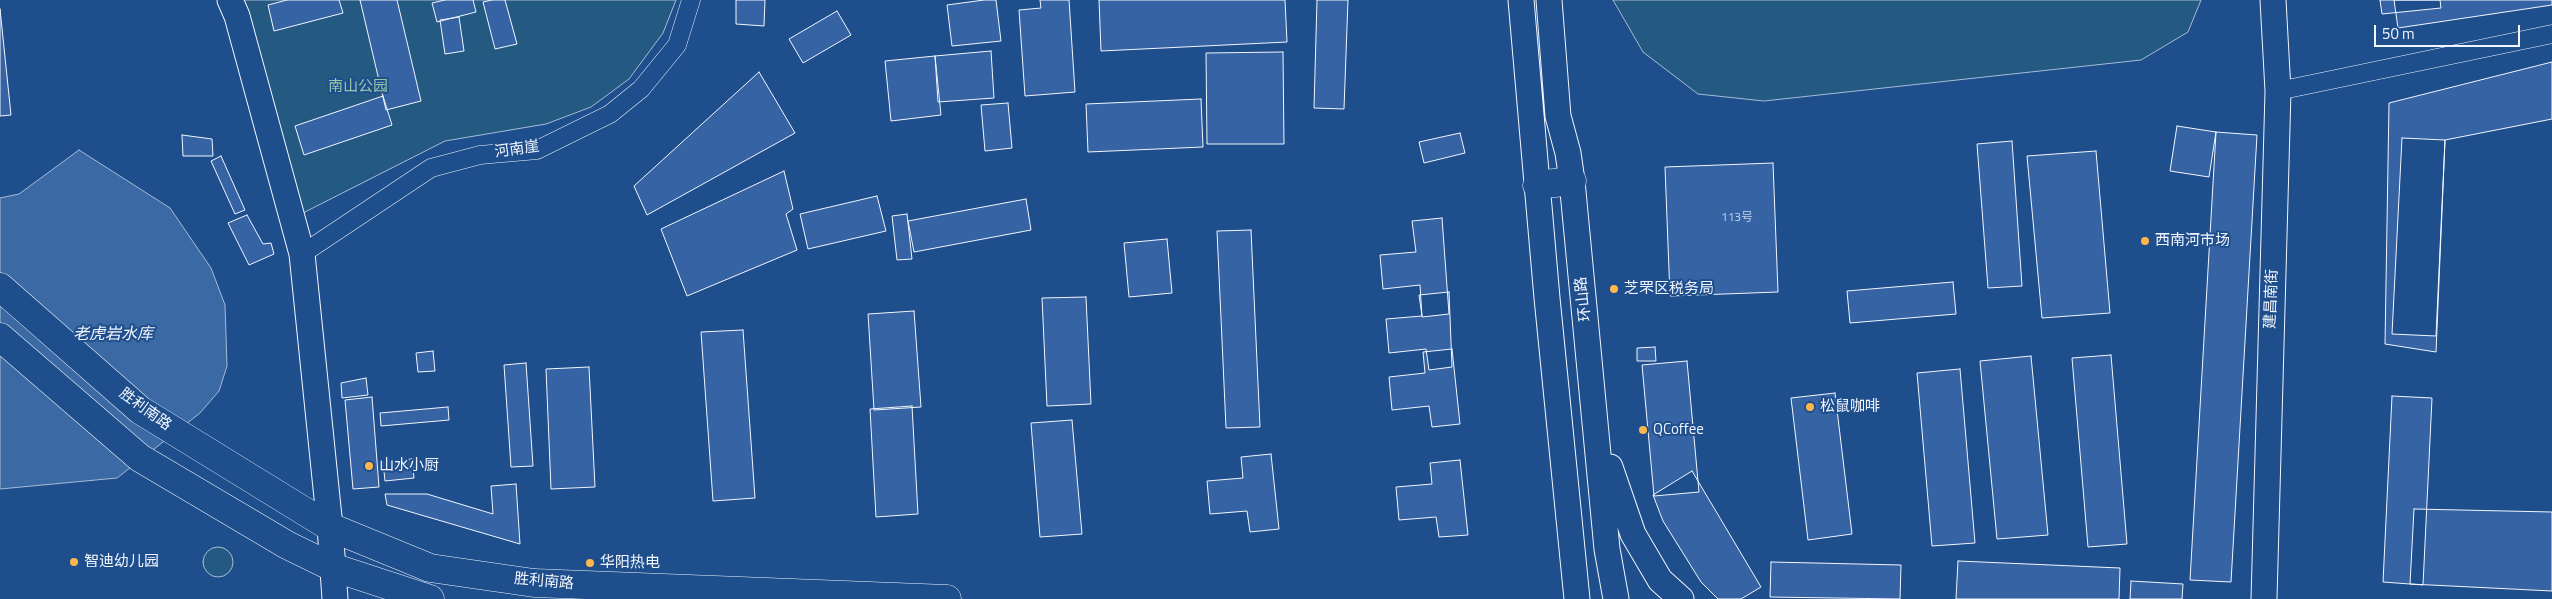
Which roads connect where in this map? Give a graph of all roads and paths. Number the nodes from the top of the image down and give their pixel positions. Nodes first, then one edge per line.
1 (230, 0) edge
2 (691, 0) edge
3 (1521, 0) edge
4 (1549, 0) edge
5 (2273, 0) edge
6 (2552, 34) edge
7 (2278, 91) junction
8 (1572, 181) junction
9 (1537, 185) junction
10 (302, 254) junction
11 (0, 287) edge
12 (0, 337) edge
13 (1594, 399) junction
14 (330, 527) junction
15 (332, 567) junction
16 (335, 599) edge
17 (430, 599) edge
18 (947, 599) edge
19 (1577, 599) edge
20 (1616, 599) edge
21 (1681, 599) edge
22 (2264, 599) edge

1 - 10 main road
2 - 10 street, 河南崖
3 - 9 main road
4 - 8 main road, 环山路
5 - 7 main road, 建昌南街
6 - 7 street
7 - 22 main road, 建昌南街
8 - 9 main road
8 - 13 main road, 环山路
9 - 19 main road
10 - 14 main road
11 - 14 main road, 胜利南路
12 - 15 main road
13 - 20 main road, 环山路
13 - 21 main road
14 - 15 main road
14 - 18 main road, 胜利南路
15 - 16 main road
15 - 17 main road

